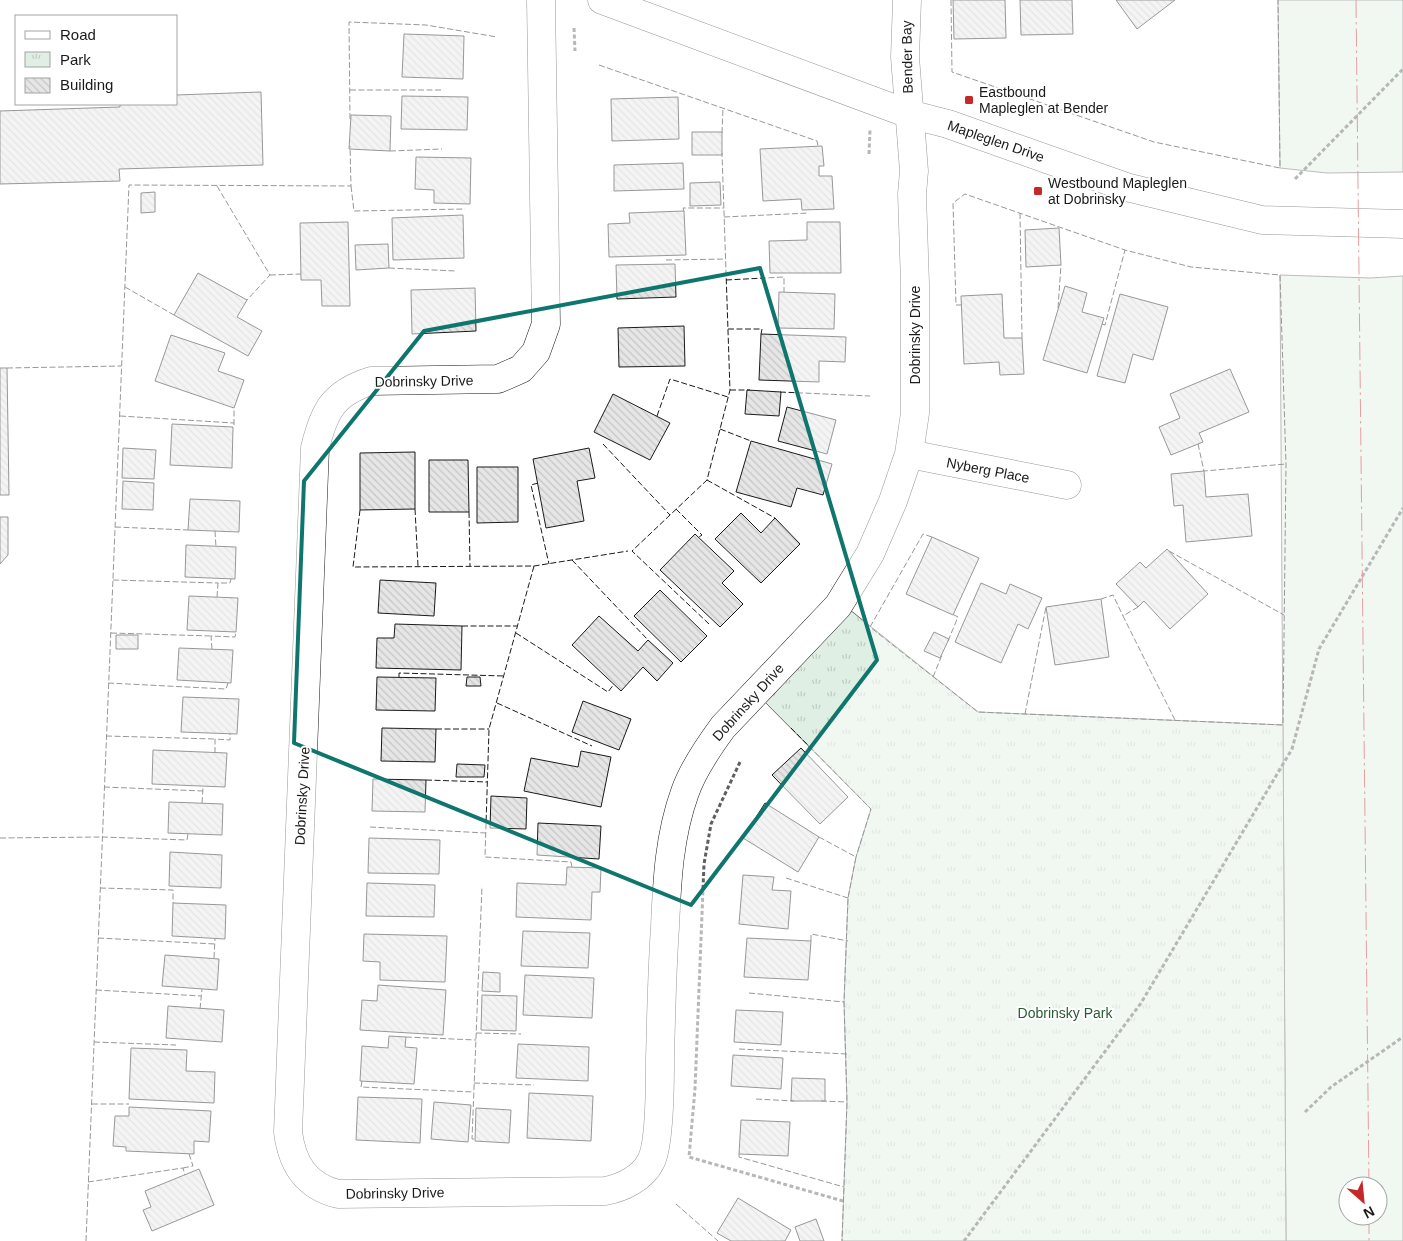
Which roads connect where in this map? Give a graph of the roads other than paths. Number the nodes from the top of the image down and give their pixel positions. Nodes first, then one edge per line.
1 (541, 0) edge
2 (602, 0) edge
3 (906, 0) edge
4 (909, 114) junction
5 (1403, 224) edge
6 (909, 454) junction
7 (1067, 485) dead end

1 - 6 street, Dobrinsky Drive
2 - 4 street, Mapleglen Drive
3 - 4 street, Bender Bay
4 - 5 street, Mapleglen Drive
4 - 6 street, Dobrinsky Drive
6 - 7 street, Nyberg Place

